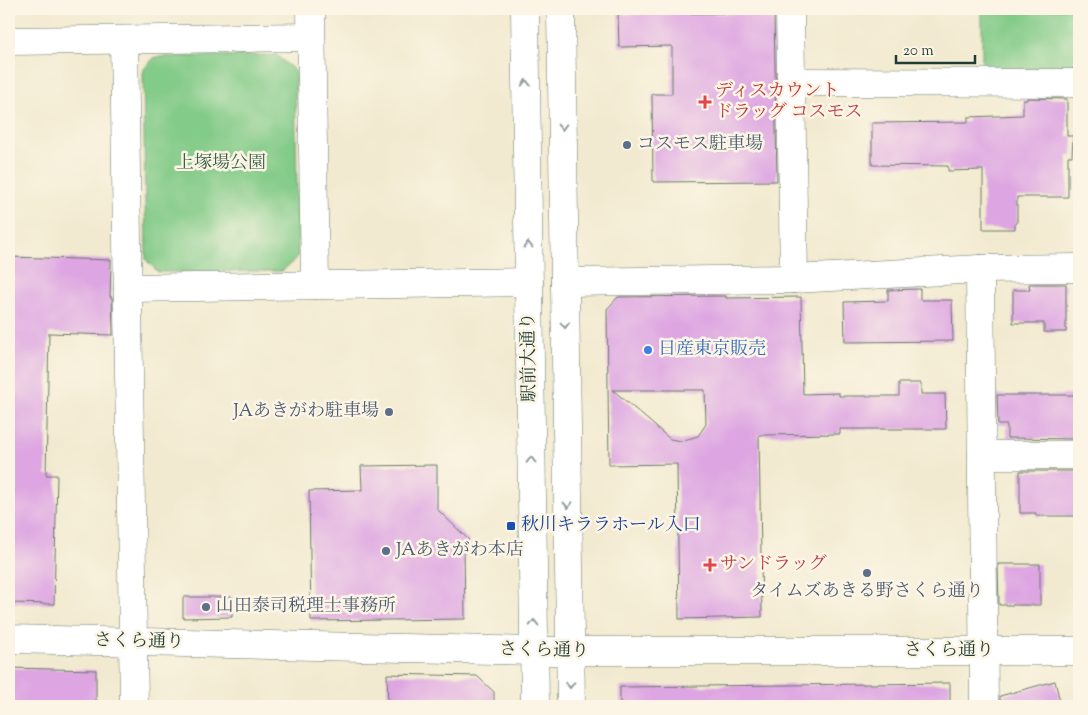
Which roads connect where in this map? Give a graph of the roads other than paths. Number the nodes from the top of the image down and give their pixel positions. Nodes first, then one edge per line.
1 (311, 9) edge
2 (524, 9) edge
3 (560, 9) edge
4 (790, 9) edge
5 (311, 37) junction
6 (124, 40) junction
7 (9, 42) edge
8 (791, 82) junction
9 (1079, 83) edge
10 (1079, 268) edge
11 (980, 269) junction
12 (794, 279) junction
13 (529, 282) junction
14 (565, 282) junction
15 (315, 285) junction
16 (128, 288) junction
17 (982, 455) junction
18 (1079, 455) edge
19 (9, 639) edge
20 (133, 642) junction
21 (534, 651) junction
22 (570, 651) junction
23 (984, 651) junction
24 (1079, 651) edge
25 (134, 706) edge
26 (535, 706) edge
27 (571, 706) edge
28 (984, 706) edge

1 - 5 street
13 -> 2 street, 駅前大通り
3 -> 14 street, 駅前大通り
4 - 8 street
5 - 6 street
5 - 15 street
6 - 7 street
6 - 16 street
8 - 9 street
8 - 12 street
10 - 11 street
11 - 12 street
11 - 17 street
12 - 14 street
13 - 15 street
21 -> 13 street, 駅前大通り
14 -> 22 street, 駅前大通り
15 - 16 street
16 - 20 street
17 - 18 street
17 - 23 street
19 - 20 street, さくら通り
20 - 21 street, さくら通り
20 - 25 street
21 - 22 street, さくら通り
21 - 26 street, 駅前大通り
22 - 23 street, さくら通り
22 -> 27 street, 駅前大通り
23 - 24 street, さくら通り
23 - 28 street

